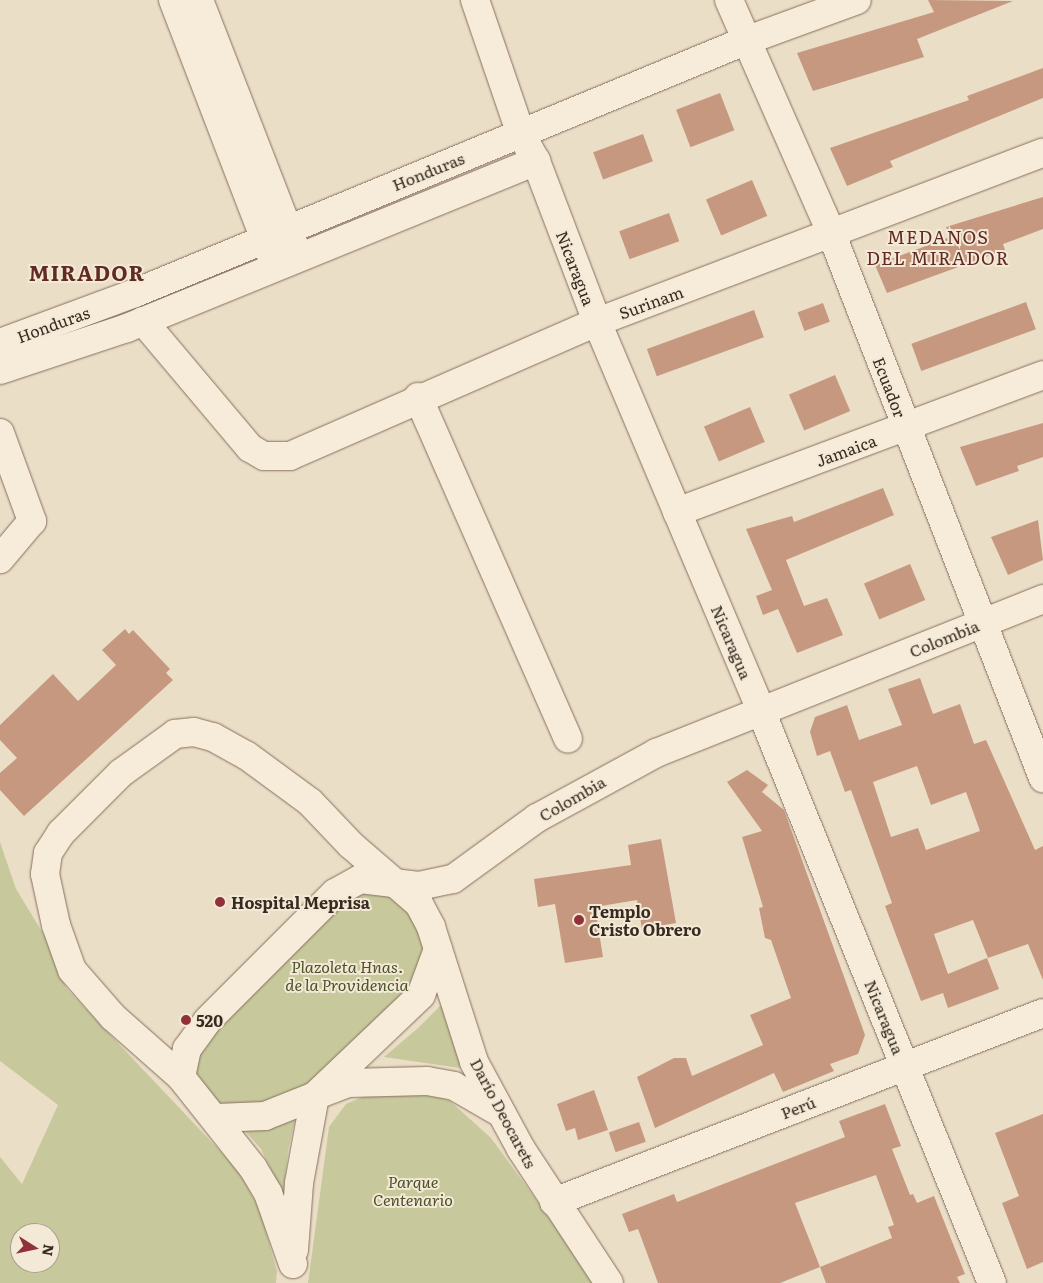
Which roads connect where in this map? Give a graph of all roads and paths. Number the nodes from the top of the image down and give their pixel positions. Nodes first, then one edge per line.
1 (173, 0) edge
2 (200, 0) edge
3 (474, 0) edge
4 (729, 0) edge
5 (857, 0) edge
6 (745, 41) junction
7 (521, 134) junction
8 (1043, 153) edge
9 (536, 161) junction
10 (276, 232) junction
11 (832, 235) junction
12 (287, 260) junction
13 (143, 321) junction
14 (597, 322) junction
15 (1, 357) edge
16 (1043, 375) edge
17 (418, 397) junction
18 (906, 428) junction
19 (0, 433) edge
20 (677, 512) junction
21 (0, 559) edge
22 (1043, 599) edge
23 (983, 622) junction
24 (761, 710) junction
25 (568, 738) dead end
26 (1043, 778) edge
27 (392, 883) junction
28 (438, 949) junction
29 (1043, 1013) edge
30 (905, 1065) junction
31 (181, 1077) junction
32 (315, 1096) junction
33 (500, 1113) junction
34 (216, 1118) junction
35 (554, 1202) junction
36 (292, 1274) edge
37 (609, 1283) edge
38 (992, 1283) edge

1 - 10 street
2 - 10 street
3 - 7 street, Nicaragua
4 - 6 street, Ecuador
5 - 6 street, Honduras
6 - 7 street, Honduras
6 - 11 street, Ecuador
7 - 9 street, Nicaragua
7 - 10 street, Honduras
8 - 11 street, Surinam
9 - 12 street, Honduras
9 - 14 street, Nicaragua
10 - 12 street
10 - 15 street, Honduras
11 - 14 street, Surinam
11 - 18 street, Ecuador
12 - 13 street, Honduras
13 - 15 street, Honduras
13 - 17 street, Surinam
14 - 17 street, Surinam
14 - 20 street, Nicaragua
16 - 18 street, Jamaica
17 - 25 street
18 - 20 street, Jamaica
18 - 23 street, Ecuador
19 - 21 street
20 - 24 street, Nicaragua
22 - 23 street, Colombia
23 - 24 street, Colombia
23 - 26 street, Ecuador
24 - 27 street, Colombia
24 - 30 street, Nicaragua
27 - 28 street, Darío Deocarets
27 - 31 street, Colombia
27 - 31 street, Darío Deocarets
28 - 32 street
28 - 33 street, Darío Deocarets
29 - 30 street, Perú
30 - 35 street, Perú
30 - 38 street, Nicaragua
31 - 34 street, Darío Deocarets
32 - 33 street
32 - 34 street
32 - 36 street
33 - 35 street, Darío Deocarets
34 - 36 street, Darío Deocarets
35 - 37 street, Darío Deocarets

